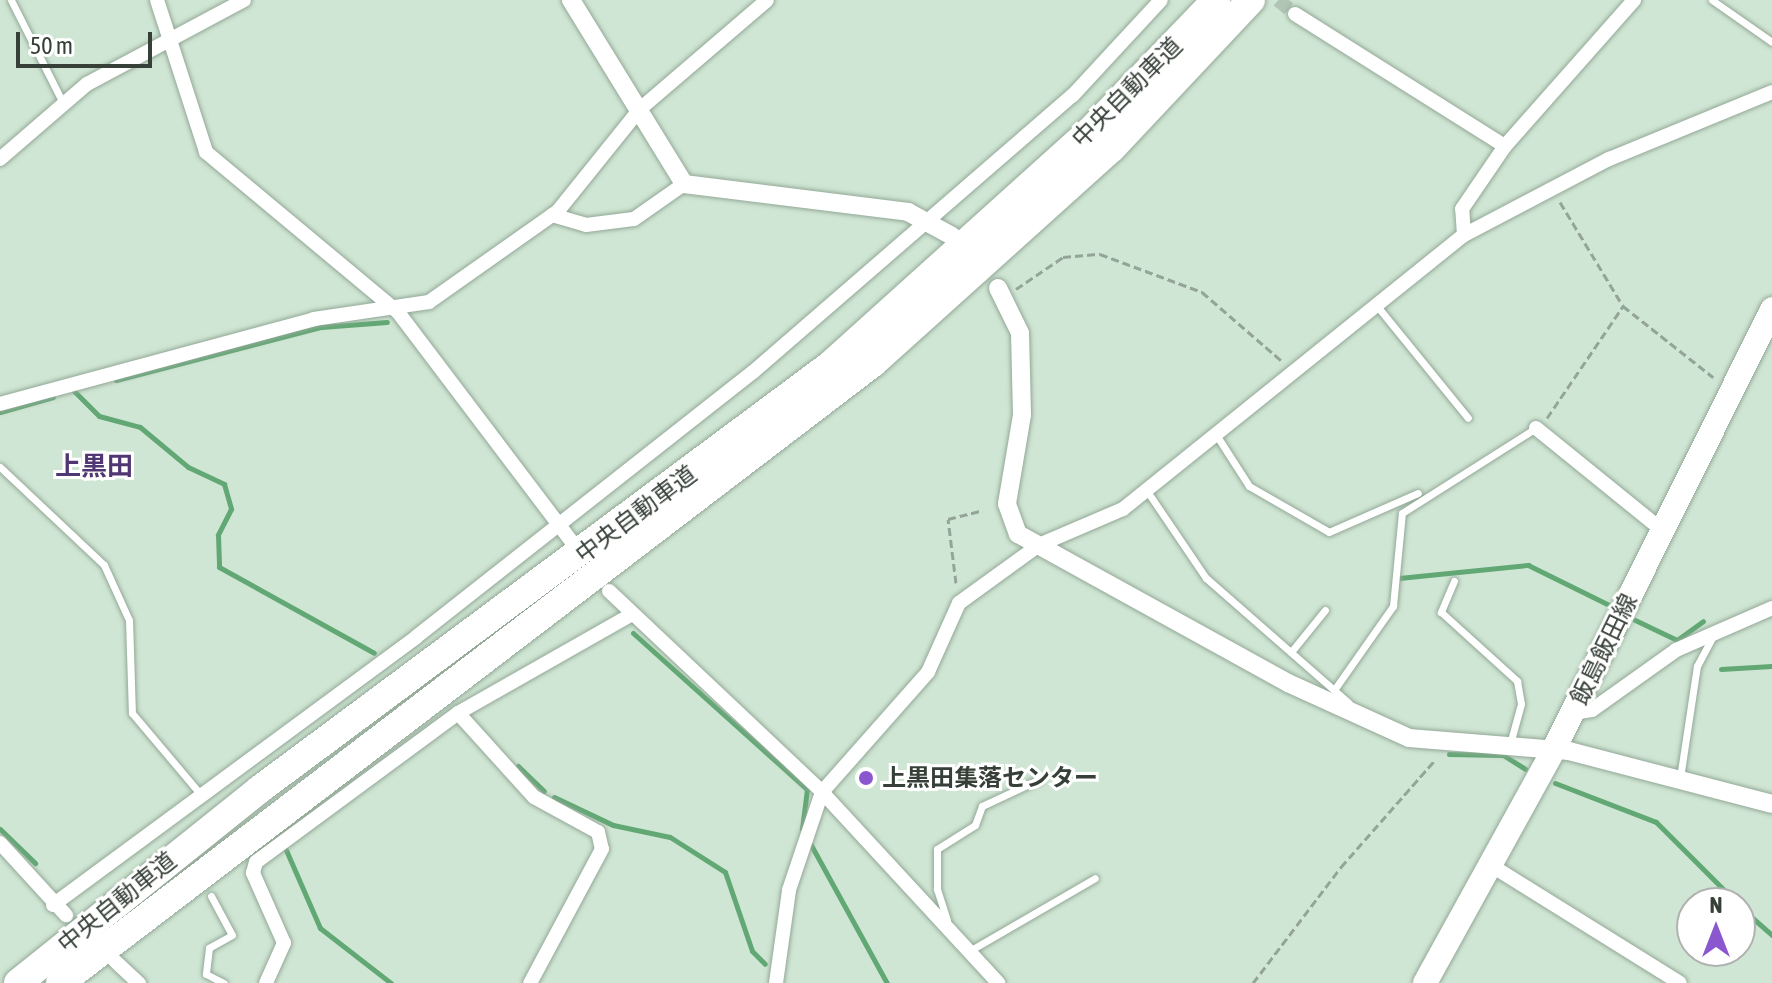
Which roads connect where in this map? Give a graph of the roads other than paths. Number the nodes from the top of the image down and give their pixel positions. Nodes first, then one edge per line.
1 (11, 0) edge
2 (157, 0) edge
3 (244, 0) edge
4 (571, 0) edge
5 (767, 0) edge
6 (1161, 0) edge
7 (1216, 0) edge
8 (1251, 0) edge
9 (1634, 0) edge
10 (1712, 0) edge
11 (1295, 14) tunnel mouth
12 (169, 42) junction
13 (1772, 42) edge
14 (1772, 92) edge
15 (64, 105) junction
16 (640, 109) junction
17 (1505, 146) junction
18 (0, 159) edge
19 (684, 184) junction
20 (552, 215) junction
21 (928, 218) junction
22 (1464, 235) junction
23 (952, 236) dead end
24 (1000, 292) road end
25 (1373, 302) junction
26 (1772, 309) edge
27 (398, 312) junction
28 (1766, 339) edge
29 (0, 404) edge
30 (1468, 418) dead end
31 (1536, 428) joint
32 (1214, 431) junction
33 (0, 467) edge
34 (1145, 490) junction
35 (1418, 493) dead end
36 (560, 521) junction
37 (1663, 531) junction
38 (571, 541) dead end
39 (1039, 545) junction
40 (1454, 581) dead end
41 (609, 591) dead end
42 (1772, 608) edge
43 (1325, 610) dead end
44 (632, 614) junction
45 (1712, 638) junction
46 (1291, 652) junction
47 (1334, 690) junction
48 (458, 713) junction
49 (1573, 713) junction
50 (1372, 723) junction
51 (1510, 746) junction
52 (1554, 749) junction
53 (1680, 778) junction
54 (1040, 779) dead end
55 (822, 792) junction
56 (202, 797) junction
57 (1772, 804) edge
58 (0, 843) edge
59 (1492, 866) junction
60 (1095, 878) dead end
61 (211, 896) dead end
62 (53, 905) junction
63 (66, 915) dead end
64 (947, 920) junction
65 (971, 950) junction
66 (115, 961) dead end
67 (18, 983) edge
68 (60, 983) edge
69 (139, 983) edge
70 (224, 983) edge
71 (266, 983) edge
72 (530, 983) edge
73 (776, 983) edge
74 (998, 983) edge
75 (1425, 983) edge
76 (1680, 983) edge

1 - 15 lane
2 - 12 street
3 - 12 street
4 - 16 street
5 - 16 street
6 - 21 street
7 - 67 highway, 中央自動車道
8 - 68 highway, 中央自動車道
9 - 17 street
10 - 13 lane
11 - 17 street
12 - 15 street
12 - 27 street
14 - 22 street
15 - 18 street
16 - 19 street
16 - 20 street
17 - 22 street
19 - 20 street
19 - 21 street
20 - 27 street
21 - 23 street
21 - 36 street
22 - 25 street
24 - 39 street
25 - 30 lane
25 - 32 street
26 - 28 main road, 飯島飯田線
27 - 29 street
27 - 36 street
28 - 37 main road, 飯島飯田線
31 - 37 street
31 - 47 lane
32 - 34 street
32 - 35 lane
33 - 56 lane
34 - 39 street
34 - 46 lane
36 - 38 street
36 - 56 street
37 - 49 main road, 飯島飯田線
39 - 50 street
39 - 55 street
40 - 51 lane
41 - 44 street
42 - 45 street
43 - 46 lane
44 - 48 street
44 - 55 street
45 - 49 street
45 - 53 lane
46 - 47 lane
47 - 50 lane
48 - 71 street
48 - 72 street
49 - 52 main road, 飯島飯田線
50 - 51 street
51 - 52 street
52 - 53 street
52 - 59 main road, 飯島飯田線
53 - 57 street
54 - 64 lane
55 - 64 street
55 - 73 street
56 - 62 street
58 - 62 street
59 - 75 main road, 飯島飯田線
59 - 76 street
60 - 65 lane
61 - 70 lane
62 - 63 street
64 - 65 street
65 - 74 street
66 - 69 street

